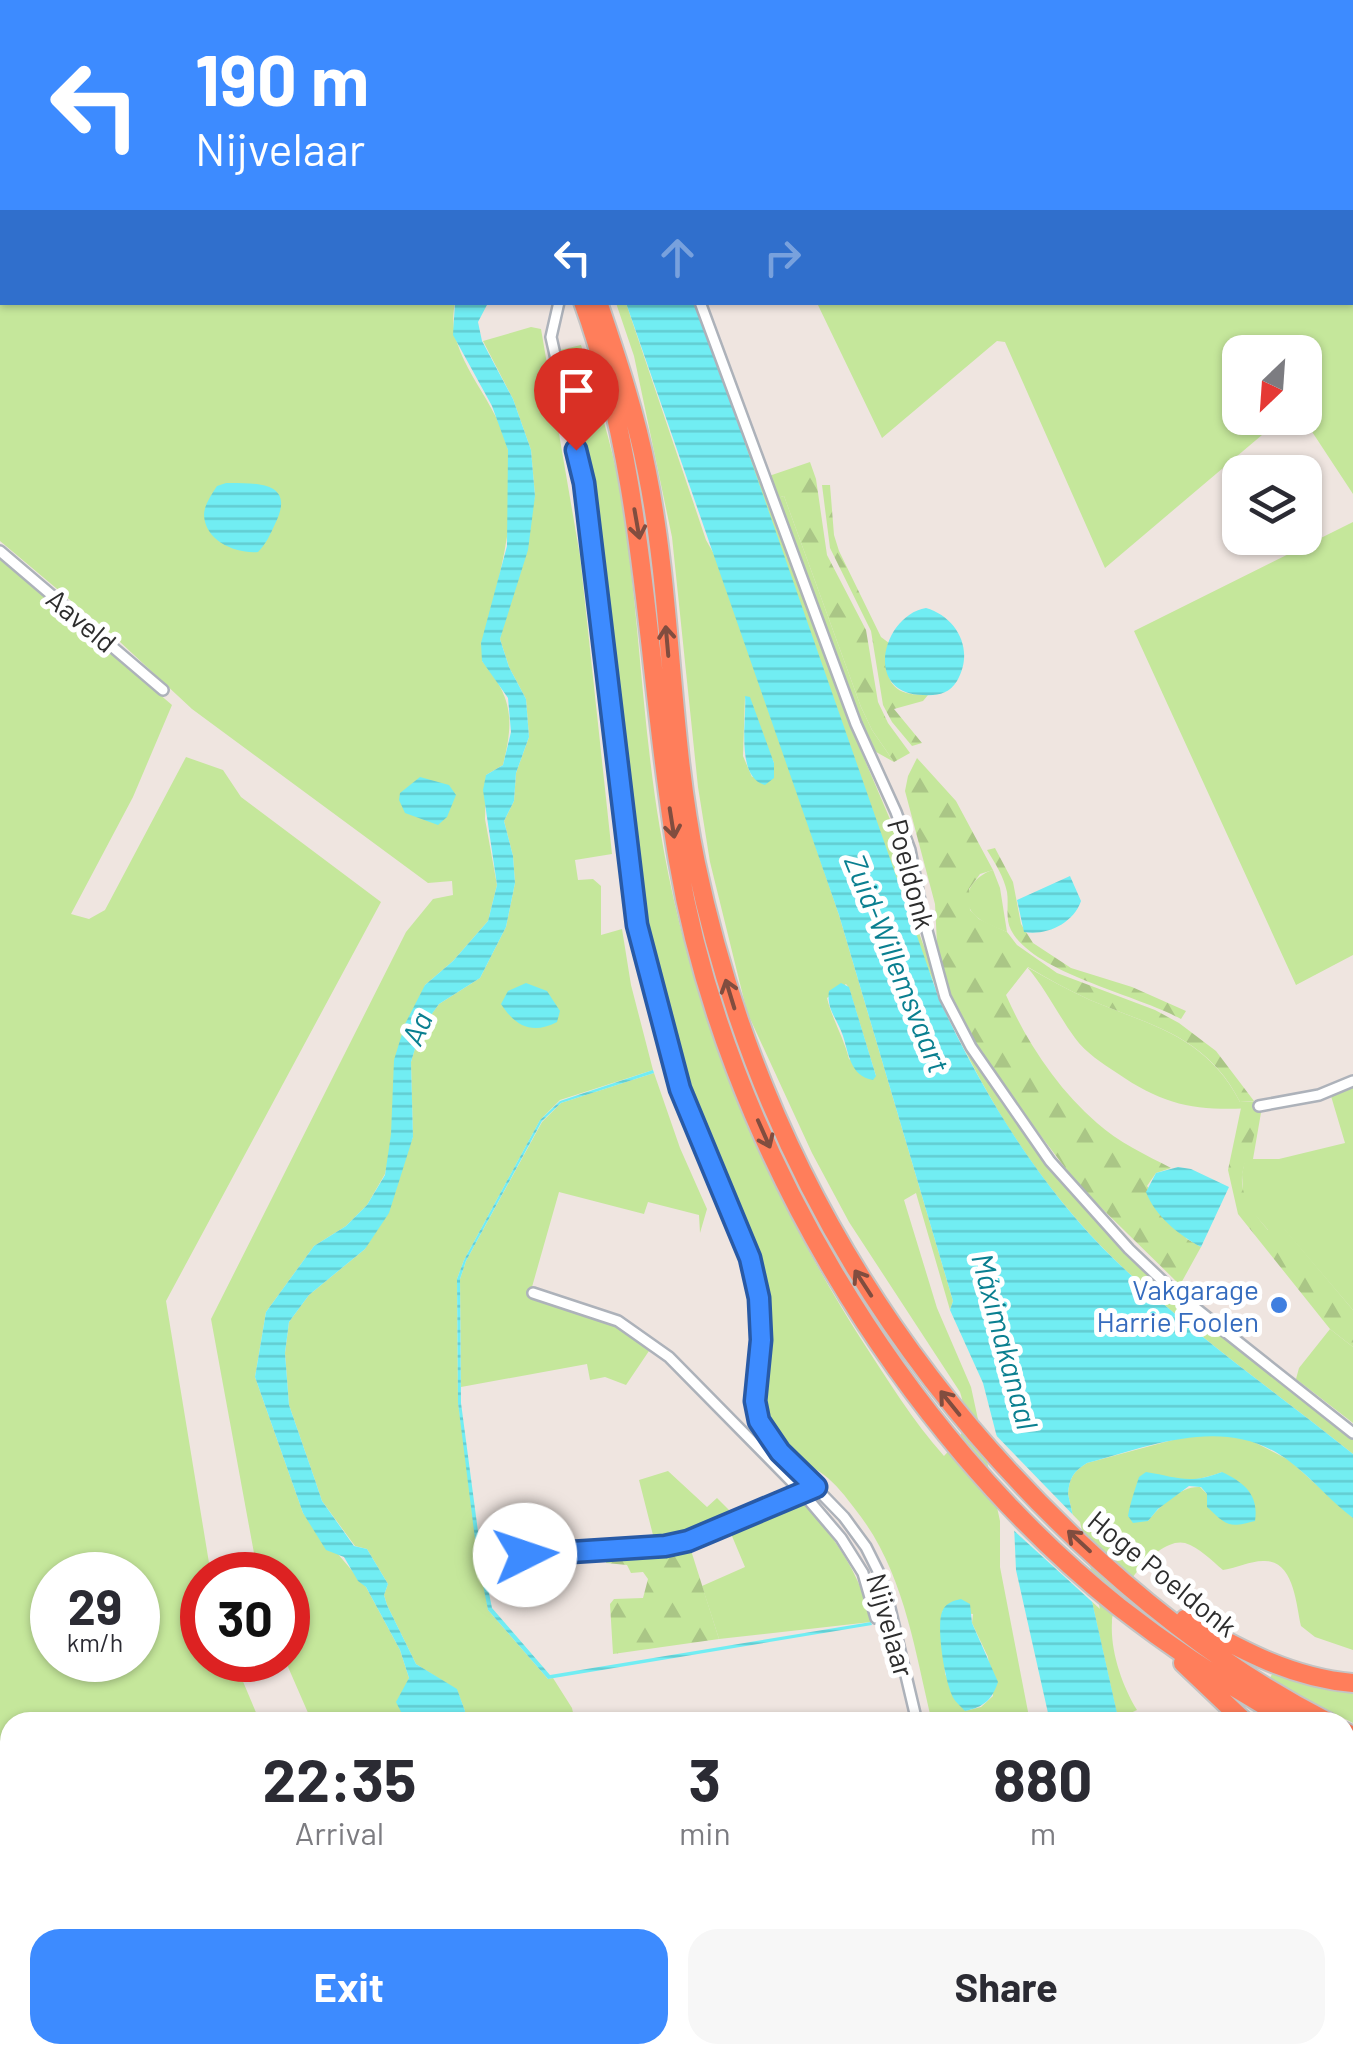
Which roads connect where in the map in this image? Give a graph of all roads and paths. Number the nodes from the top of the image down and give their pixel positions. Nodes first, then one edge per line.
1 (557, 305) edge
2 (584, 305) edge
3 (599, 305) edge
4 (701, 305) edge
5 (0, 551) edge
6 (163, 690) dead end
7 (1353, 1081) edge
8 (1259, 1106) dead end
9 (533, 1293) dead end
10 (759, 1421) junction
11 (740, 1431) junction
12 (1353, 1433) edge
13 (816, 1487) junction
14 (801, 1491) junction
15 (525, 1555) dead end
16 (1152, 1606) junction
17 (876, 1618) dead end
18 (1163, 1640) junction
19 (1353, 1683) edge
20 (914, 1712) edge
21 (1234, 1712) edge
22 (1277, 1712) edge
23 (1311, 1712) edge

1 - 10 street
2 -> 18 highway, Hoge Poeldonk
16 -> 3 highway, Hoge Poeldonk
4 - 12 street, Poeldonk
5 - 6 street, Aaveld
7 - 8 street
9 - 11 street, Nijvelaar
10 - 11 street
10 - 13 street, Nijvelaar
11 - 14 street, Nijvelaar
13 - 14 street
13 - 20 street, Nijvelaar
14 - 15 street
14 - 17 street, Nijvelaar
16 - 19 highway
16 - 23 highway, Hoge Poeldonk
18 - 21 highway
18 - 22 highway, Hoge Poeldonk

